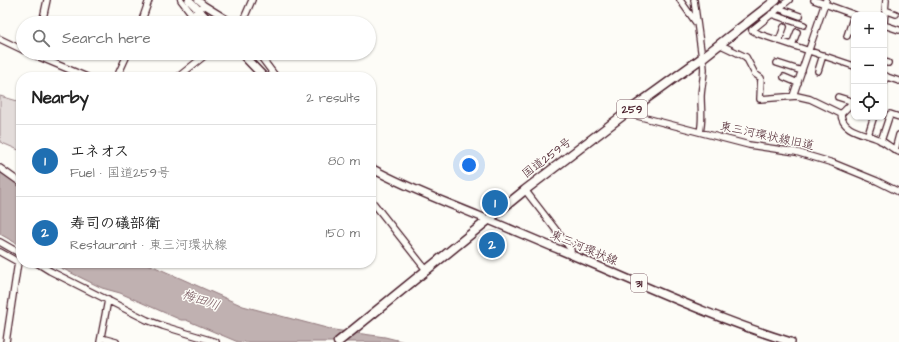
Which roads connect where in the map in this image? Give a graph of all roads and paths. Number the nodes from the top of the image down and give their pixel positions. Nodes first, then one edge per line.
1 (47, 0) edge
2 (149, 0) edge
3 (181, 0) edge
4 (189, 0) edge
5 (198, 0) edge
6 (252, 0) edge
7 (680, 0) edge
8 (694, 0) edge
9 (789, 0) edge
10 (814, 0) edge
11 (886, 0) edge
12 (775, 2) edge
13 (825, 2) edge
14 (201, 8) junction
15 (885, 10) joint
16 (771, 14) junction
17 (851, 14) edge
18 (896, 14) dead end
19 (44, 16) edge
20 (143, 16) edge
21 (206, 16) edge
22 (218, 16) edge
23 (245, 16) edge
24 (800, 16) dead end
25 (851, 23) edge
26 (804, 25) dead end
27 (698, 26) junction
28 (887, 26) edge
29 (784, 27) dead end
30 (899, 30) edge
31 (797, 32) dead end
32 (846, 36) dead end
33 (0, 39) edge
34 (779, 41) junction
35 (721, 42) junction
36 (792, 45) junction
37 (16, 47) edge
38 (808, 51) junction
39 (823, 56) junction
40 (702, 58) junction
41 (47, 60) edge
42 (125, 60) edge
43 (199, 60) edge
44 (247, 60) edge
45 (263, 60) edge
46 (777, 63) dead end
47 (851, 65) edge
48 (802, 71) junction
49 (818, 71) dead end
50 (75, 72) edge
51 (119, 72) edge
52 (184, 72) edge
53 (258, 72) edge
54 (272, 72) edge
55 (784, 77) dead end
56 (887, 77) edge
57 (899, 81) edge
58 (798, 83) junction
59 (793, 96) junction
60 (838, 97) dead end
61 (851, 101) edge
62 (851, 105) edge
63 (626, 113) junction
64 (841, 114) junction
65 (899, 117) edge
66 (873, 120) edge
67 (700, 132) junction
68 (868, 135) junction
69 (899, 136) edge
70 (881, 140) junction
71 (897, 151) edge
72 (0, 168) edge
73 (376, 171) edge
74 (16, 179) edge
75 (525, 190) junction
76 (899, 192) edge
77 (376, 206) edge
78 (489, 220) junction
79 (0, 242) edge
80 (16, 251) edge
81 (0, 252) edge
82 (571, 254) junction
83 (16, 261) edge
84 (17, 268) edge
85 (45, 268) edge
86 (427, 271) junction
87 (108, 300) junction
88 (100, 340) edge
89 (6, 342) edge
90 (116, 342) edge
91 (216, 342) edge
92 (338, 342) edge
93 (791, 342) edge

1 - 19 street
2 - 20 street
3 - 14 street
4 - 14 main road
5 - 14 street
6 - 23 street
7 - 27 street
8 - 27 street
9 - 12 street
10 - 13 street
11 - 15 street
12 - 16 street
12 - 24 street
12 - 35 highway, 国道259号 / 259
13 - 17 street
13 - 38 street
14 - 21 main road
14 - 22 street
15 - 18 street
16 - 26 street
16 - 34 street
25 - 32 street
27 - 40 street
28 - 30 street
29 - 34 street
31 - 36 street
33 - 37 street
34 - 36 street
35 - 40 highway, 国道259号 / 259
35 - 59 street
36 - 38 street
38 - 39 street
38 - 48 street
39 - 47 street
39 - 49 street
40 - 63 highway, 国道259号 / 259
40 - 67 street
41 - 50 street
42 - 51 street
43 - 52 street
44 - 53 main road
45 - 54 street
46 - 48 street
48 - 58 street
55 - 58 street
56 - 57 street
58 - 59 street
59 - 64 street
60 - 61 street
62 - 64 street
63 - 67 street, 東三河環状線旧道
63 - 75 highway, 国道259号 / 259
64 - 68 street
65 - 70 street
66 - 68 street
67 - 76 street, 東三河環状線旧道
68 - 70 street
69 - 71 street
70 - 71 street
72 - 74 street
73 - 78 main road, 東三河環状線 / 31
75 - 78 highway, 国道259号 / 259
75 - 82 street
77 - 86 street
78 - 82 main road, 東三河環状線 / 31
78 - 86 highway, 国道259号 / 259
79 - 80 street
81 - 83 street
82 - 93 main road, 東三河環状線 / 31
84 - 89 street
85 - 87 street
86 - 92 highway, 国道259号 / 259
87 - 88 street
87 - 91 street
88 - 90 street

